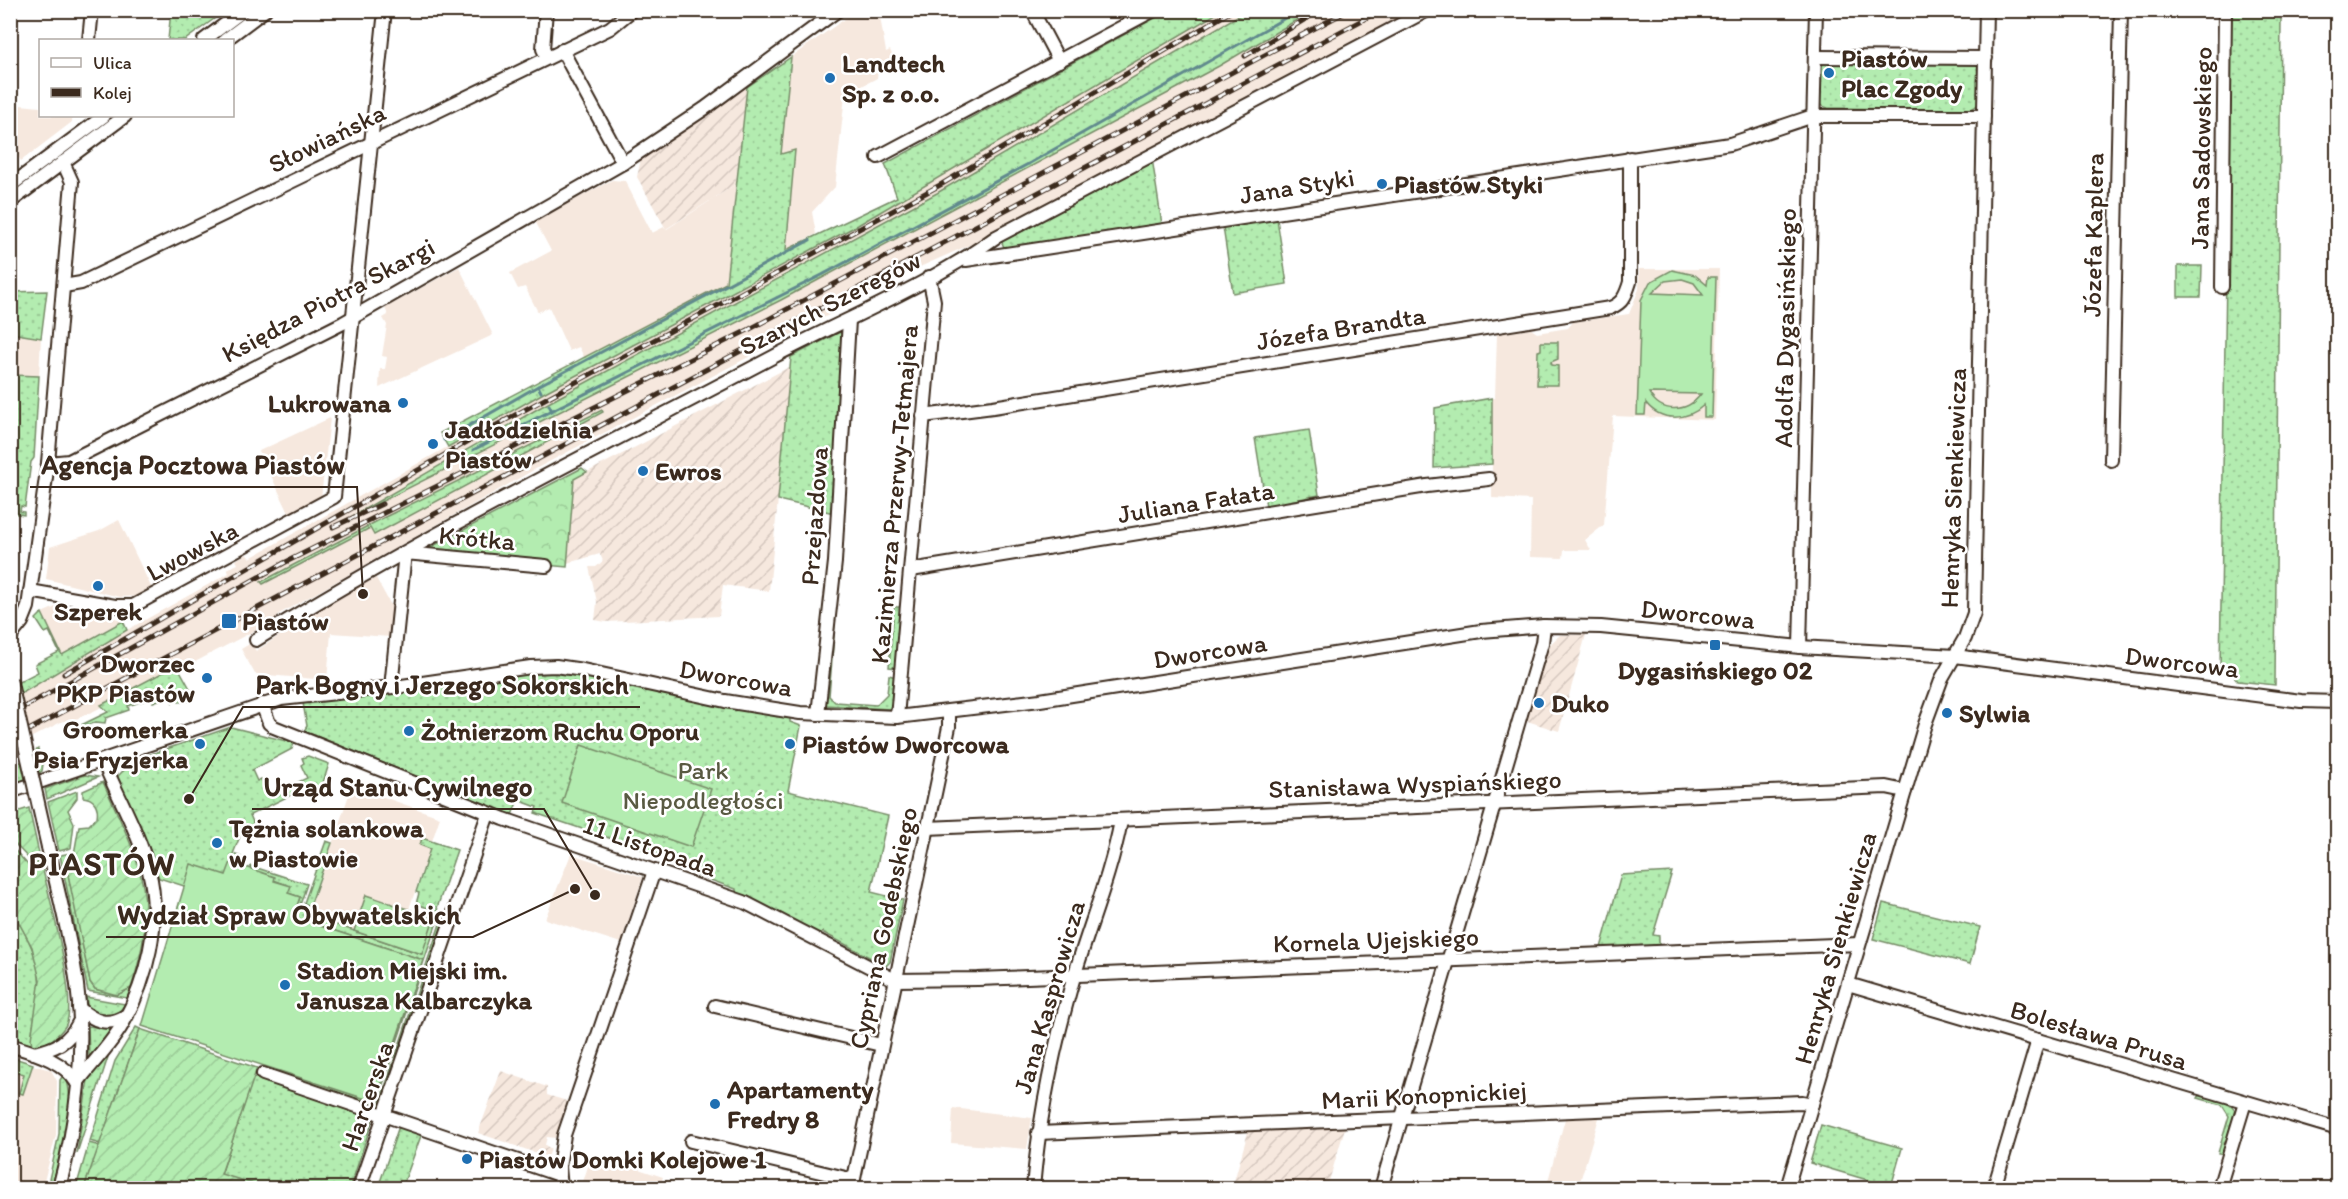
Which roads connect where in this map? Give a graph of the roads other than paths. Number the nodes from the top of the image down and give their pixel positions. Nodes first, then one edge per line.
1 (92, 10) edge
2 (244, 10) edge
3 (265, 10) edge
4 (385, 10) edge
5 (546, 10) edge
6 (632, 10) edge
7 (838, 10) edge
8 (1032, 10) edge
9 (1154, 10) edge
10 (1428, 10) edge
11 (1816, 10) edge
12 (2121, 10) edge
13 (2128, 10) edge
14 (2225, 10) edge
15 (1987, 11) edge
16 (89, 39) edge
17 (205, 39) edge
18 (226, 39) edge
19 (562, 50) junction
20 (547, 57) junction
21 (1815, 57) junction
22 (1986, 58) junction
23 (1059, 60) junction
24 (1813, 116) junction
25 (1984, 116) junction
26 (124, 117) edge
27 (89, 120) edge
28 (373, 141) junction
29 (878, 157) dead end
30 (1630, 158) junction
31 (63, 162) junction
32 (623, 163) junction
33 (10, 186) edge
34 (10, 202) edge
35 (962, 261) junction
36 (929, 277) junction
37 (64, 286) junction
38 (2222, 287) dead end
39 (2123, 290) dead end
40 (354, 314) junction
41 (849, 320) junction
42 (923, 416) junction
43 (2111, 460) dead end
44 (48, 463) junction
45 (1489, 479) dead end
46 (405, 553) junction
47 (546, 566) dead end
48 (911, 570) junction
49 (30, 591) junction
50 (1544, 626) junction
51 (10, 637) edge
52 (256, 640) dead end
53 (1800, 646) junction
54 (1955, 656) junction
55 (10, 679) edge
56 (391, 687) junction
57 (2337, 702) edge
58 (262, 704) junction
59 (949, 712) junction
60 (818, 714) junction
61 (897, 717) junction
62 (103, 760) junction
63 (1905, 791) junction
64 (10, 792) edge
65 (1494, 805) junction
66 (488, 814) junction
67 (1120, 821) junction
68 (927, 828) junction
69 (654, 871) junction
70 (1859, 944) junction
71 (1448, 960) junction
72 (1076, 974) junction
73 (895, 980) junction
74 (1848, 984) junction
75 (715, 1006) dead end
76 (80, 1015) junction
77 (125, 1016) junction
78 (2038, 1040) junction
79 (10, 1045) edge
80 (881, 1045) junction
81 (34, 1053) junction
82 (263, 1074) dead end
83 (77, 1083) junction
84 (2245, 1102) junction
85 (1812, 1104) junction
86 (384, 1115) junction
87 (1402, 1117) junction
88 (2337, 1130) edge
89 (1038, 1133) junction
90 (691, 1141) dead end
91 (560, 1174) junction
92 (853, 1184) edge
93 (59, 1188) edge
94 (359, 1188) edge
95 (561, 1188) edge
96 (1033, 1188) edge
97 (1381, 1188) edge
98 (1787, 1188) edge
99 (1994, 1188) edge
100 (2219, 1188) edge

1 - 16 street
2 - 17 street
3 - 18 street
4 - 28 street
5 - 20 street
6 - 19 street, Słowiańska
7 - 32 street, Księdza Piotra Skargi
8 - 23 street
9 - 23 street
10 - 35 street, Szarych Szeregów
11 - 21 street, Adolfa Dygasińskiego
12 - 43 street, Józefa Kaplera
13 - 39 street, Józefa Kaplera
14 - 38 street, Jana Sadowskiego
15 - 22 street, Henryka Sienkiewicza
19 - 20 street, Słowiańska
19 - 32 street
20 - 28 street, Słowiańska
21 - 22 street
21 - 24 street, Adolfa Dygasińskiego
22 - 25 street, Henryka Sienkiewicza
23 - 29 street
24 - 25 street, Jana Styki
24 - 30 street, Jana Styki
24 - 53 street, Adolfa Dygasińskiego
25 - 54 street, Henryka Sienkiewicza
26 - 31 street
27 - 33 street
28 - 37 street, Słowiańska
28 - 40 street
30 - 35 street, Jana Styki
30 - 42 street, Józefa Brandta
31 - 34 street
31 - 37 street
32 - 40 street, Księdza Piotra Skargi
35 - 36 street, Szarych Szeregów
36 - 41 street, Szarych Szeregów
36 - 42 street, Kazimierza Przerwy-Tetmajera
37 - 44 street
40 - 44 street, Księdza Piotra Skargi
40 - 49 street, Lwowska
41 - 46 street, Szarych Szeregów
41 - 60 street, Przejazdowa
42 - 48 street, Kazimierza Przerwy-Tetmajera
44 - 49 street
45 - 48 street, Juliana Fałata
46 - 47 street, Krótka
46 - 52 street, Szarych Szeregów
46 - 56 street
48 - 61 street, Kazimierza Przerwy-Tetmajera
49 - 51 street
50 - 53 street, Dworcowa
50 - 59 street, Dworcowa
50 - 65 street
53 - 54 street, Dworcowa
54 - 57 street, Dworcowa
54 - 63 street, Henryka Sienkiewicza
55 - 76 street, bridge
56 - 58 street, Dworcowa
56 - 60 street, Dworcowa
58 - 62 street, Dworcowa
58 - 66 street, 11 Listopada
59 - 61 street, Dworcowa
59 - 68 street, Cypriana Godebskiego
60 - 61 street, Dworcowa
62 - 64 street, Dworcowa
62 - 77 street
63 - 65 street, Stanisława Wyspiańskiego
63 - 70 street, Henryka Sienkiewicza
65 - 67 street, Stanisława Wyspiańskiego
65 - 71 street
66 - 69 street, 11 Listopada
66 - 86 street, Harcerska
67 - 68 street, Stanisława Wyspiańskiego
67 - 72 street, Jana Kasprowicza
68 - 73 street, Cypriana Godebskiego
69 - 73 street, 11 Listopada
69 - 91 street
70 - 71 street, Kornela Ujejskiego
70 - 74 street, Henryka Sienkiewicza
71 - 72 street, Kornela Ujejskiego
71 - 87 street
72 - 73 street, Kornela Ujejskiego
72 - 89 street, Jana Kasprowicza
73 - 80 street, Cypriana Godebskiego
74 - 78 street, Bolesława Prusa
74 - 85 street, Henryka Sienkiewicza
75 - 80 street
76 - 77 street
76 - 81 street
76 - 83 street
77 - 83 street
78 - 84 street, Bolesława Prusa
78 - 99 street
79 - 81 street
80 - 92 street, Cypriana Godebskiego
81 - 83 street
82 - 86 street
83 - 93 street
84 - 88 street, Bolesława Prusa
84 - 100 street
85 - 87 street, Marii Konopnickiej
85 - 98 street, Henryka Sienkiewicza
86 - 91 street
86 - 94 street, Harcerska
87 - 89 street, Marii Konopnickiej
87 - 97 street
89 - 96 street, Jana Kasprowicza
90 - 92 street
91 - 95 street

